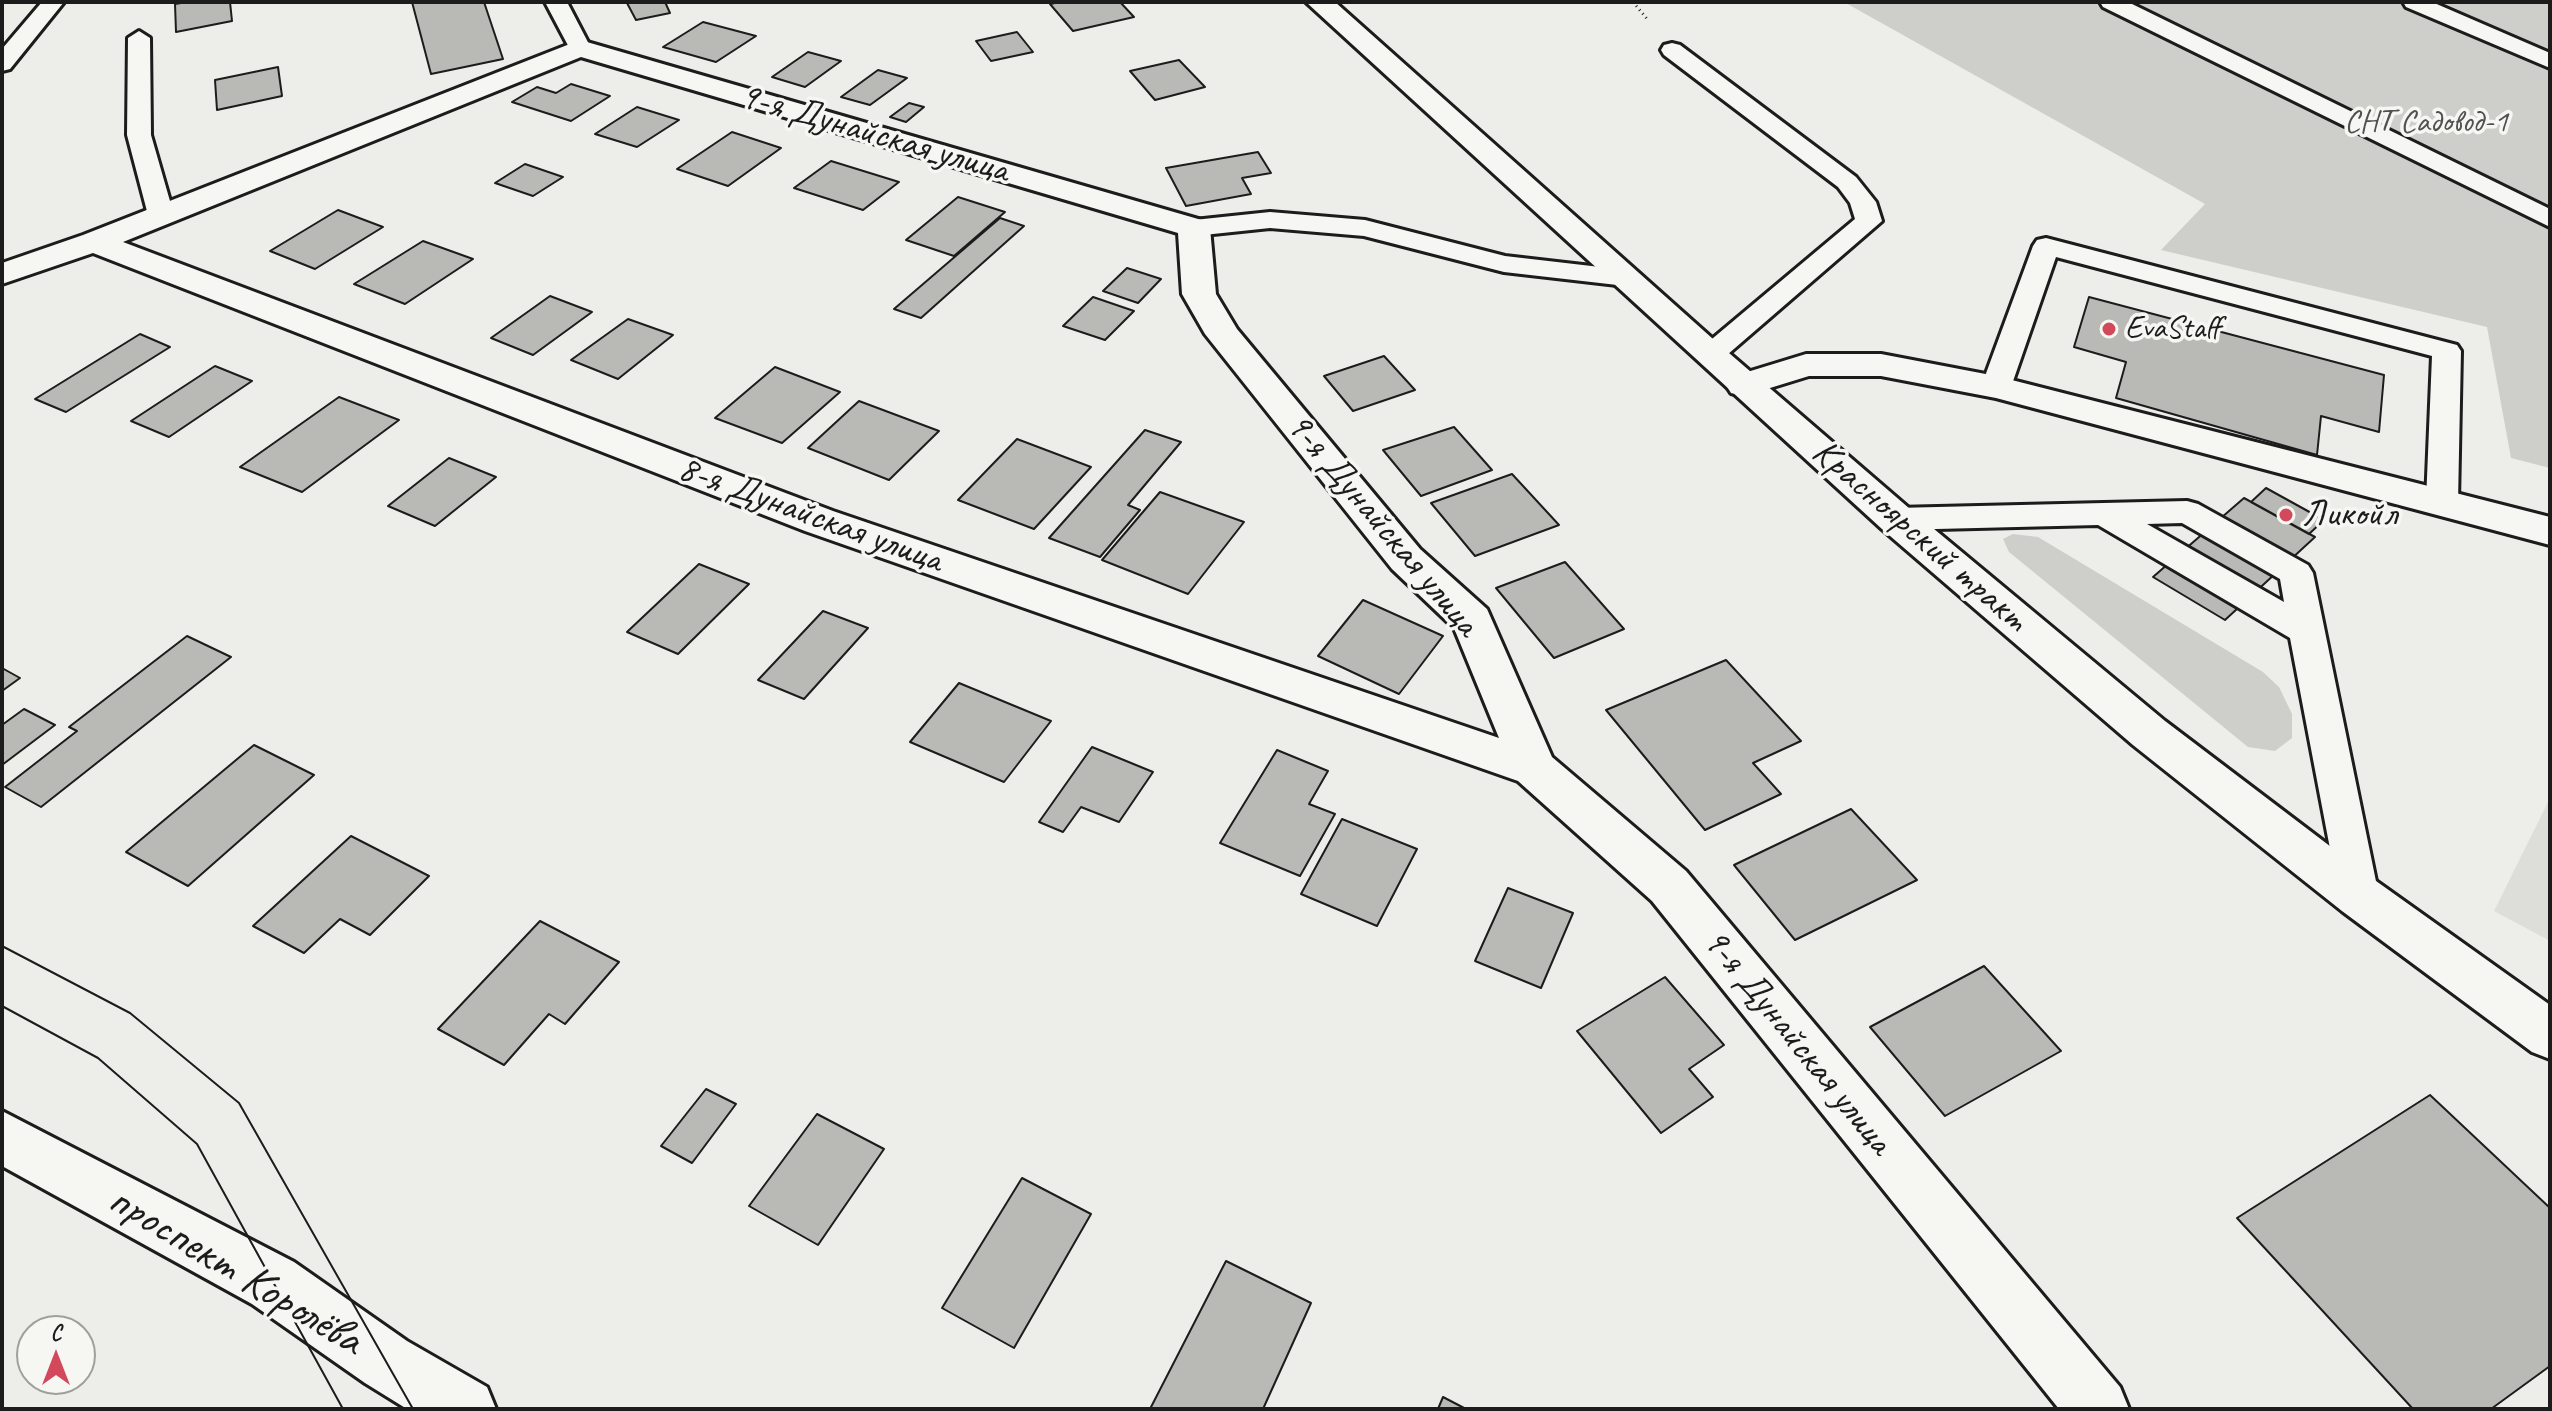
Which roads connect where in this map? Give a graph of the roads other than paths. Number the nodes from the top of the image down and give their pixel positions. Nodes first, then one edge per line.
1 (53, 2) edge
2 (556, 2) edge
3 (1319, 2) edge
4 (2111, 2) edge
5 (2414, 2) edge
6 (139, 38) dead end
7 (580, 48) junction
8 (1672, 50) dead end
9 (2550, 61) edge
10 (2, 64) edge
11 (161, 215) junction
12 (2550, 219) edge
13 (1194, 228) junction
14 (94, 242) junction
15 (2, 274) edge
16 (1626, 278) junction
17 (1710, 355) junction
18 (1744, 385) junction
19 (1996, 387) junction
20 (2442, 502) junction
21 (1896, 519) junction
22 (2550, 531) edge
23 (1534, 768) junction
24 (2359, 896) junction
25 (2540, 1031) edge
26 (2, 1137) edge
27 (465, 1409) edge
28 (2098, 1409) edge

1 - 10 lane
2 - 7 lane
3 - 16 street, Красноярский тракт
4 - 12 lane
5 - 9 lane
6 - 11 lane
7 - 11 street
7 - 13 street, 9-я Дунайская улица
8 - 17 lane
11 - 14 street
13 - 16 lane
13 - 23 street, 9-я Дунайская улица
14 - 15 street
14 - 23 street, 8-я Дунайская улица
16 - 17 street, Красноярский тракт
17 - 18 street, Красноярский тракт
18 - 19 street
18 - 21 street, Красноярский тракт
19 - 20 street
19 - 20 lane
20 - 22 street
21 - 24 street, Красноярский тракт
21 - 24 lane
23 - 28 street, 9-я Дунайская улица
24 - 25 street, Красноярский тракт
26 - 27 street, проспект Королёва

